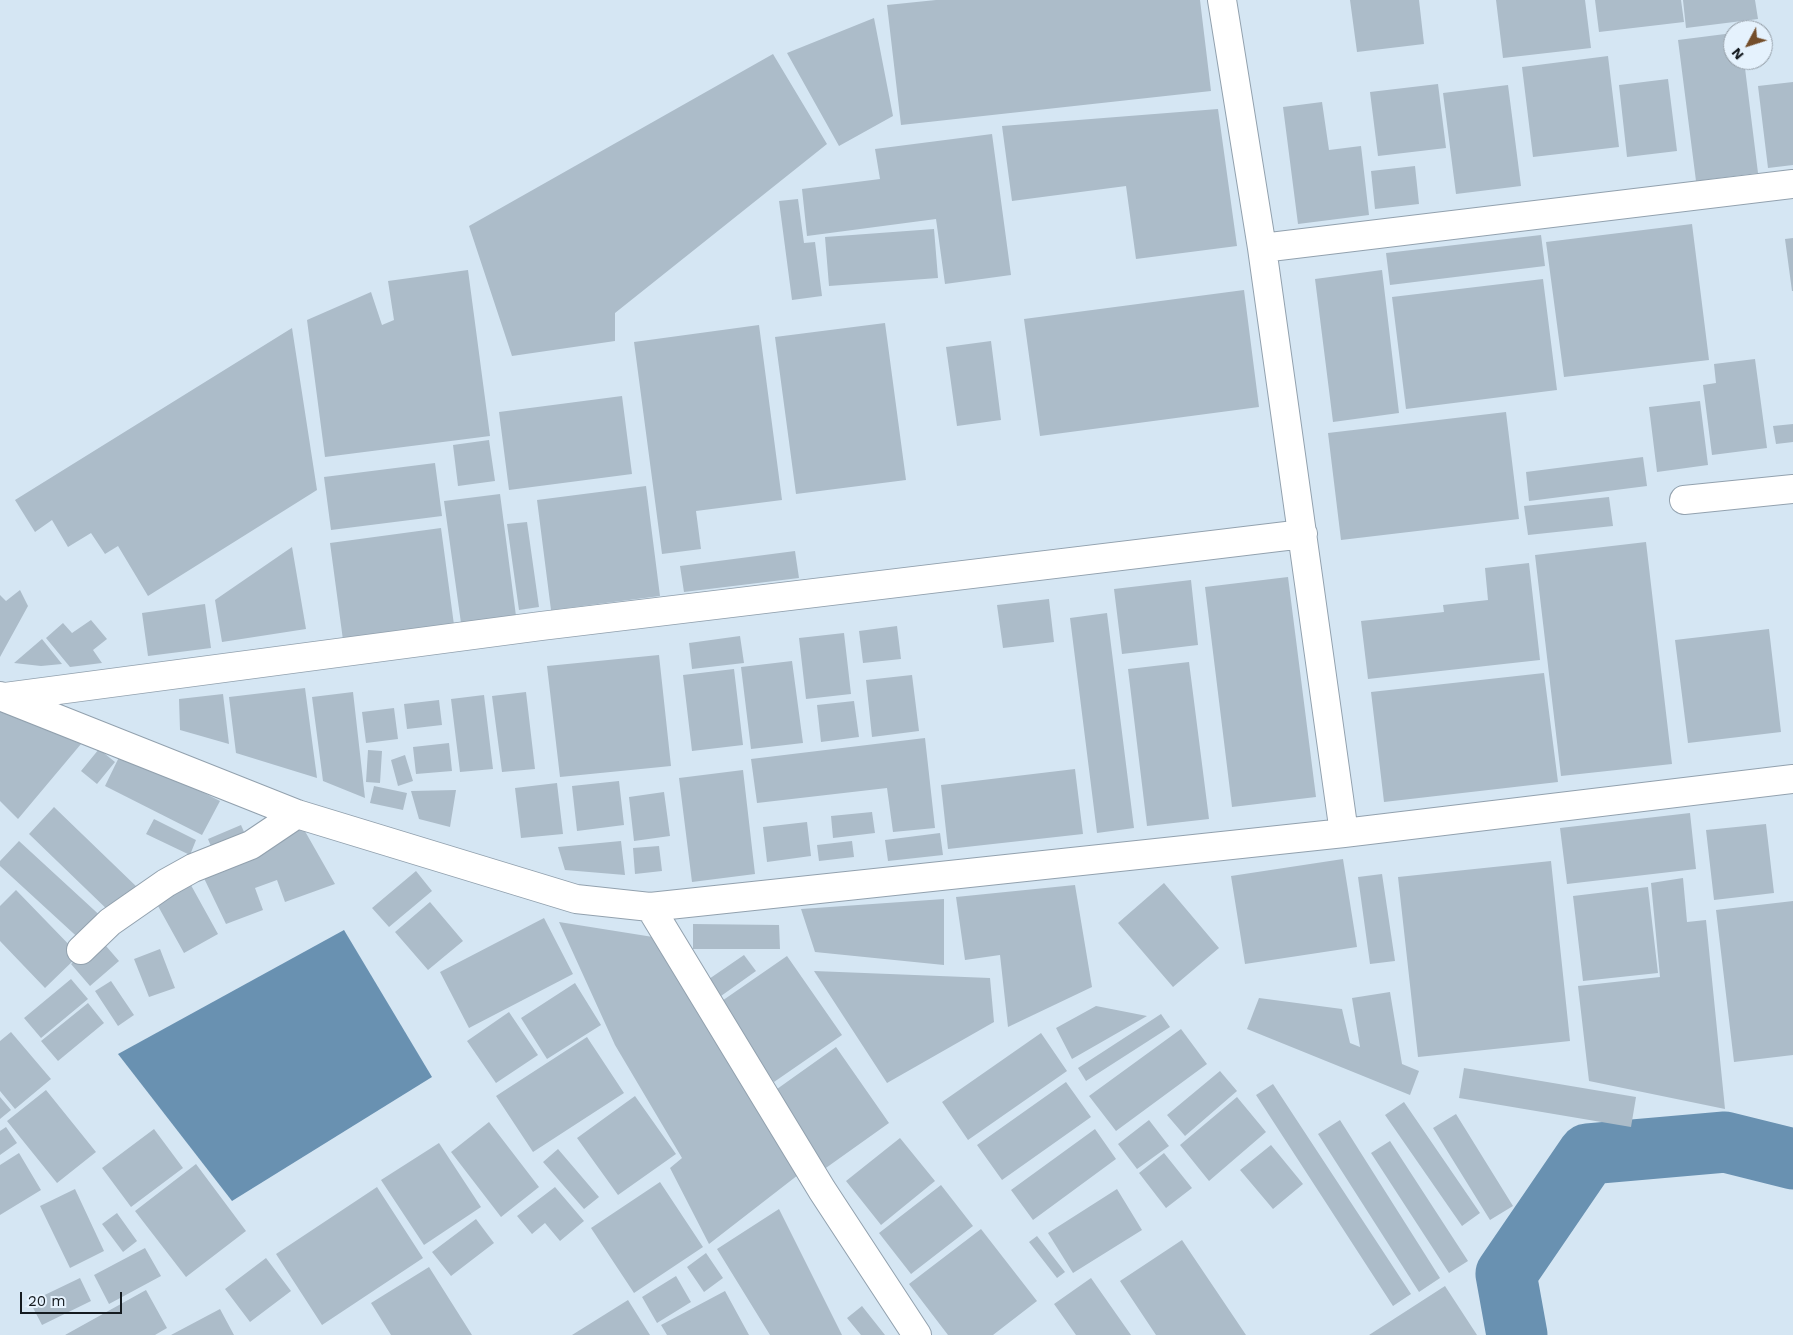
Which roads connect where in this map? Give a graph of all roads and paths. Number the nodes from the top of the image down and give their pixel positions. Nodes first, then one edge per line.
1 (1222, 0) edge
2 (1793, 184) edge
3 (1262, 248) junction
4 (1793, 489) edge
5 (1684, 500) dead end
6 (1303, 534) junction
7 (2, 696) edge
8 (1793, 779) edge
9 (297, 814) junction
10 (1344, 833) junction
11 (650, 908) junction
12 (81, 950) dead end
13 (918, 1335) edge

1 - 3 street
2 - 3 street
3 - 6 street
4 - 5 street
6 - 7 street
6 - 10 street
7 - 9 street
8 - 10 street
9 - 11 street
9 - 12 street
10 - 11 street
11 - 13 street

